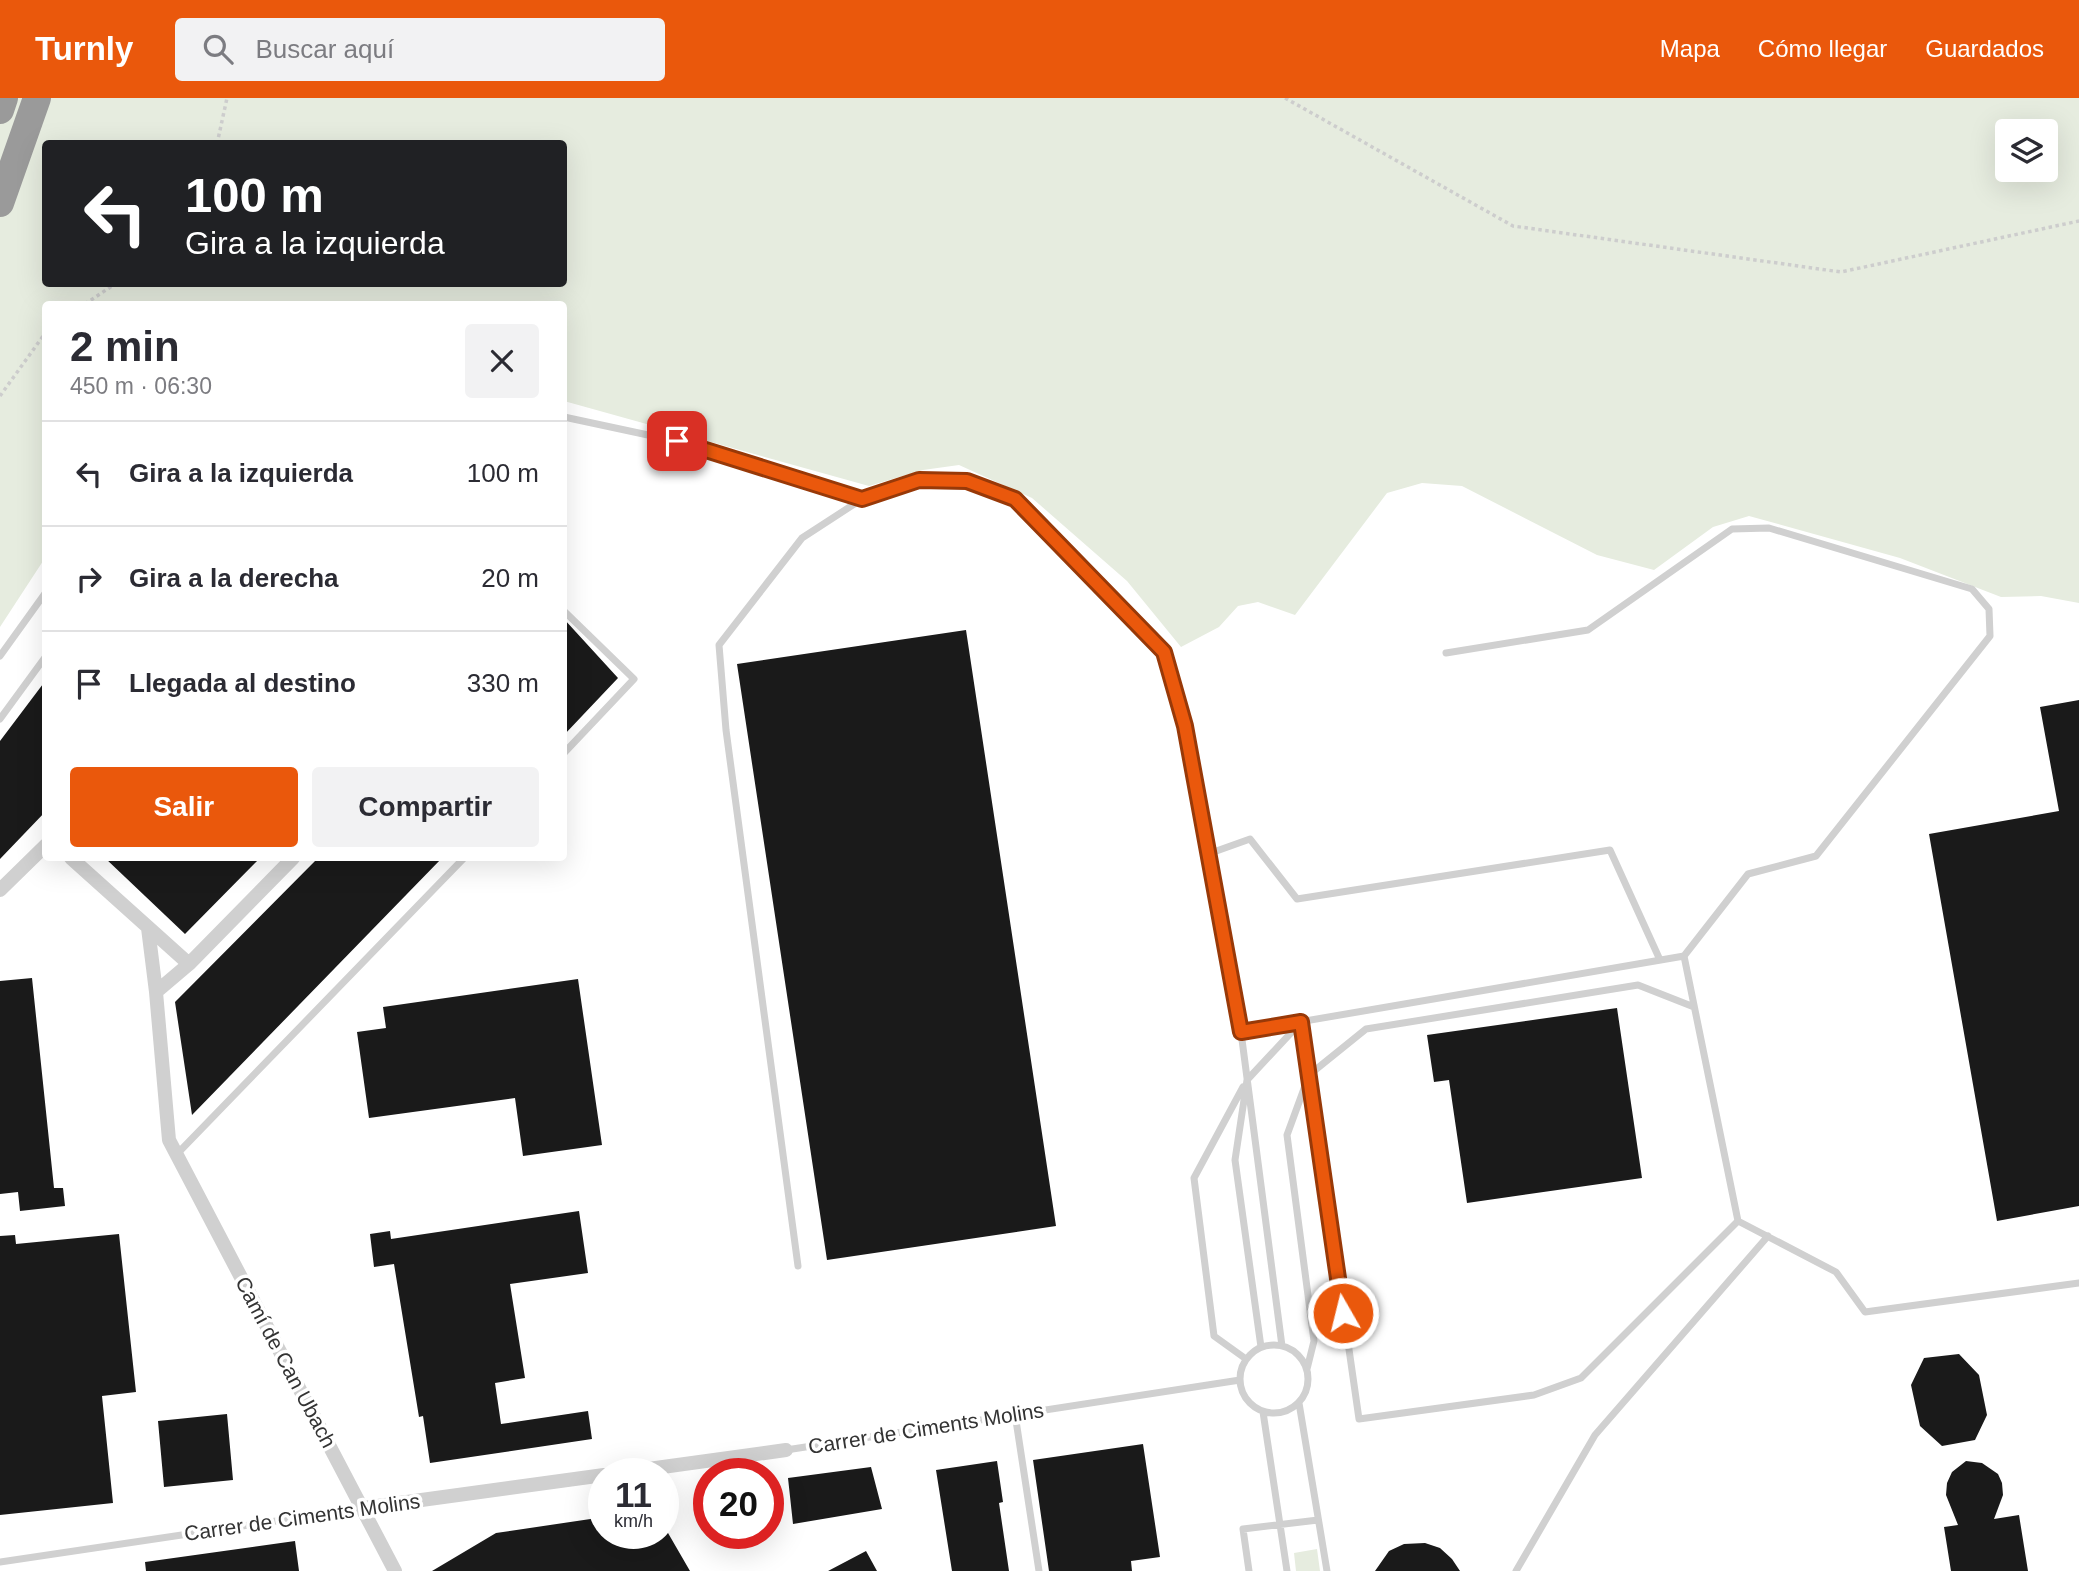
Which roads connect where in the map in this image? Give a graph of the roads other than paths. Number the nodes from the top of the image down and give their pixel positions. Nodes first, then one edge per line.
1 (5, 98) edge
2 (37, 98) edge
3 (0, 110) edge
4 (0, 203) edge
5 (567, 418) edge
6 (862, 499) junction
7 (42, 598) edge
8 (567, 614) edge
9 (1446, 653) dead end
10 (0, 656) edge
11 (42, 661) edge
12 (0, 719) edge
13 (567, 750) edge
14 (42, 849) edge
15 (1208, 854) junction
16 (74, 861) edge
17 (290, 861) edge
18 (461, 861) edge
19 (0, 890) edge
20 (148, 928) junction
21 (1684, 956) junction
22 (1660, 960) junction
23 (189, 964) junction
24 (156, 992) junction
25 (1694, 1007) junction
26 (1301, 1022) junction
27 (1241, 1032) junction
28 (1309, 1075) junction
29 (1247, 1080) junction
30 (177, 1154) junction
31 (1738, 1221) junction
32 (1768, 1236) junction
33 (798, 1266) dead end
34 (2079, 1283) edge
35 (1282, 1346) junction
36 (1261, 1348) junction
37 (1247, 1359) junction
38 (1307, 1369) junction
39 (1240, 1380) junction
40 (1299, 1403) junction
41 (1263, 1412) junction
42 (1015, 1414) junction
43 (786, 1450) joint
44 (679, 1465) edge
45 (588, 1477) edge
46 (363, 1508) junction
47 (1318, 1520) junction
48 (1280, 1524) junction
49 (0, 1562) edge
50 (396, 1571) edge
51 (1039, 1571) edge
52 (1249, 1571) edge
53 (1287, 1571) edge
54 (1327, 1571) edge
55 (1516, 1571) edge

1 - 3 highway
2 - 4 highway
5 - 6 lane
6 - 15 lane
6 - 33 lane
7 - 10 lane
8 - 13 lane
9 - 21 lane
11 - 12 lane
14 - 19 street
15 - 22 lane
15 - 27 lane
16 - 20 street
17 - 23 street
18 - 30 lane
20 - 23 street
20 - 24 street, Camí de Can Ubach
21 - 22 lane
21 - 25 lane
22 - 26 lane
23 - 24 street
24 - 30 street, Camí de Can Ubach
25 - 28 lane
25 - 31 lane
26 - 27 lane
26 - 28 lane
26 - 29 lane
27 - 29 lane
28 - 31 lane
28 - 38 lane
29 - 35 lane
29 - 36 lane
29 - 37 lane
30 - 46 street, Camí de Can Ubach
31 - 32 lane
32 - 34 lane
32 - 55 lane
35 - 36 lane
35 - 38 lane
36 - 37 lane
37 - 39 lane
38 - 40 lane
39 - 41 lane
39 - 42 lane, Carrer de Ciments Molins
40 - 41 lane
40 - 47 lane
41 - 48 lane
42 - 43 lane, Carrer de Ciments Molins
42 - 51 lane
43 - 44 street, Carrer de Ciments Molins
45 - 46 street, Carrer de Ciments Molins
46 - 49 lane, Carrer de Ciments Molins
46 - 50 street, Camí de Can Ubach
47 - 48 lane
47 - 54 lane
48 - 52 lane
48 - 53 lane

